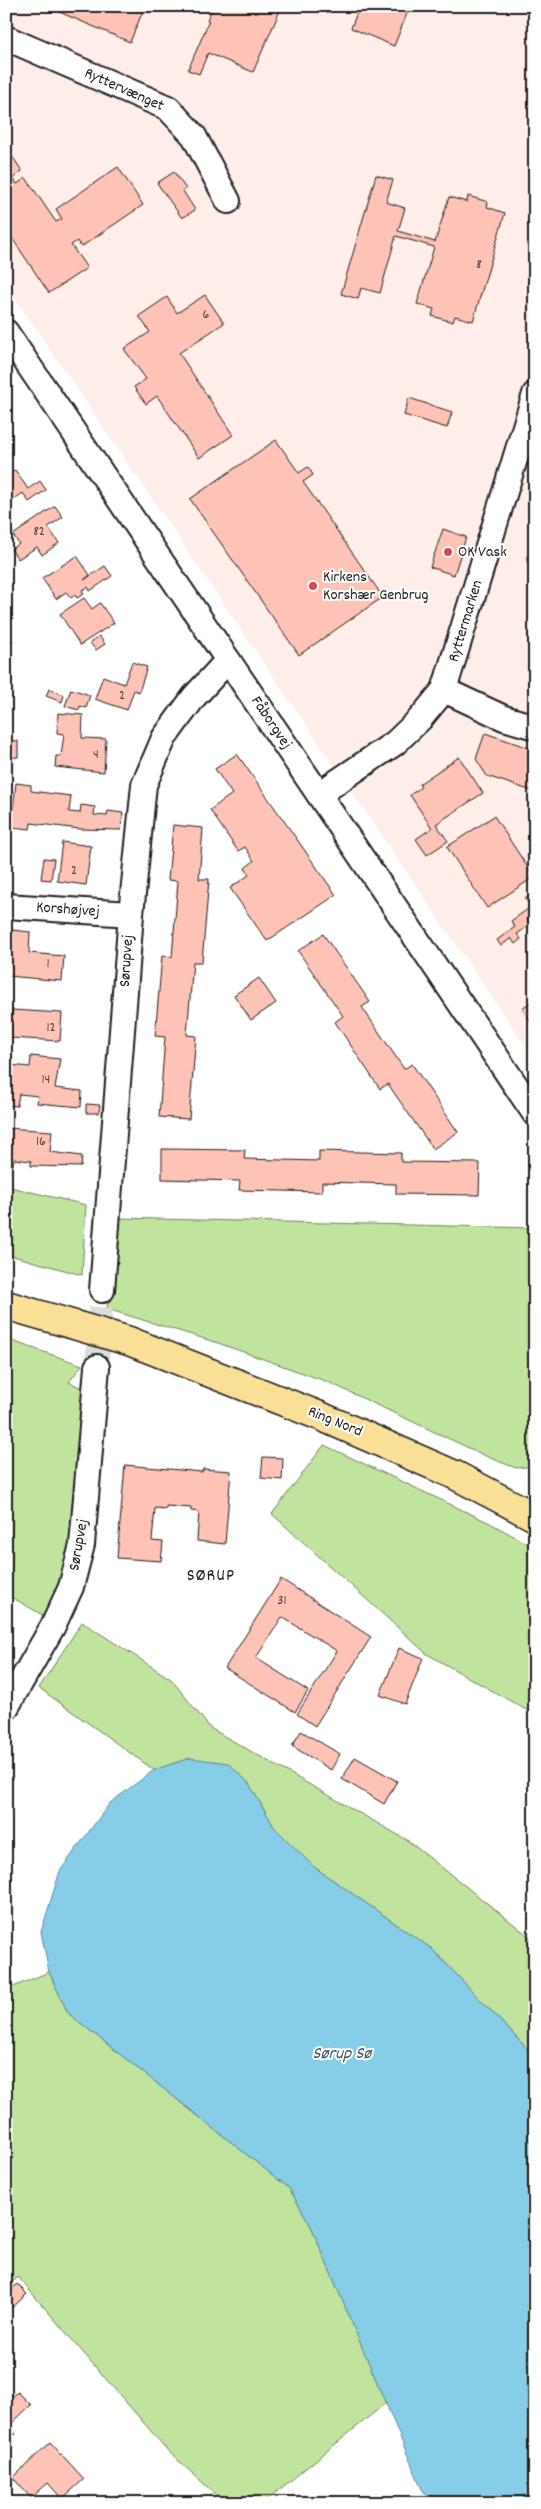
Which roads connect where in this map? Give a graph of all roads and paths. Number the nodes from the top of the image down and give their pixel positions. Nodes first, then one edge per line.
1 (6, 38) edge
2 (228, 200) dead end
3 (6, 332) edge
4 (535, 394) edge
5 (228, 660) junction
6 (444, 690) junction
7 (535, 727) edge
8 (319, 794) junction
9 (6, 906) edge
10 (130, 914) junction
11 (535, 1114) edge
12 (102, 1290) tunnel mouth
13 (6, 1305) edge
14 (129, 1341) junction
15 (97, 1367) tunnel mouth
16 (535, 1497) edge
17 (535, 1516) edge
18 (6, 1708) edge

1 - 2 street, Ryttervænget
3 - 5 street, Fåborgvej
4 - 6 street, Ryttermarken
5 - 8 street, Fåborgvej
5 - 10 street, Sørupvej
6 - 7 street
6 - 8 street, Ryttermarken
8 - 11 street, Fåborgvej
9 - 10 street, Korshøjvej
10 - 12 street, Sørupvej
13 - 14 main road, Ring Nord
14 - 16 main road, Ring Nord
14 - 17 main road, Ring Nord
15 - 18 street, Sørupvej
16 - 17 main road

